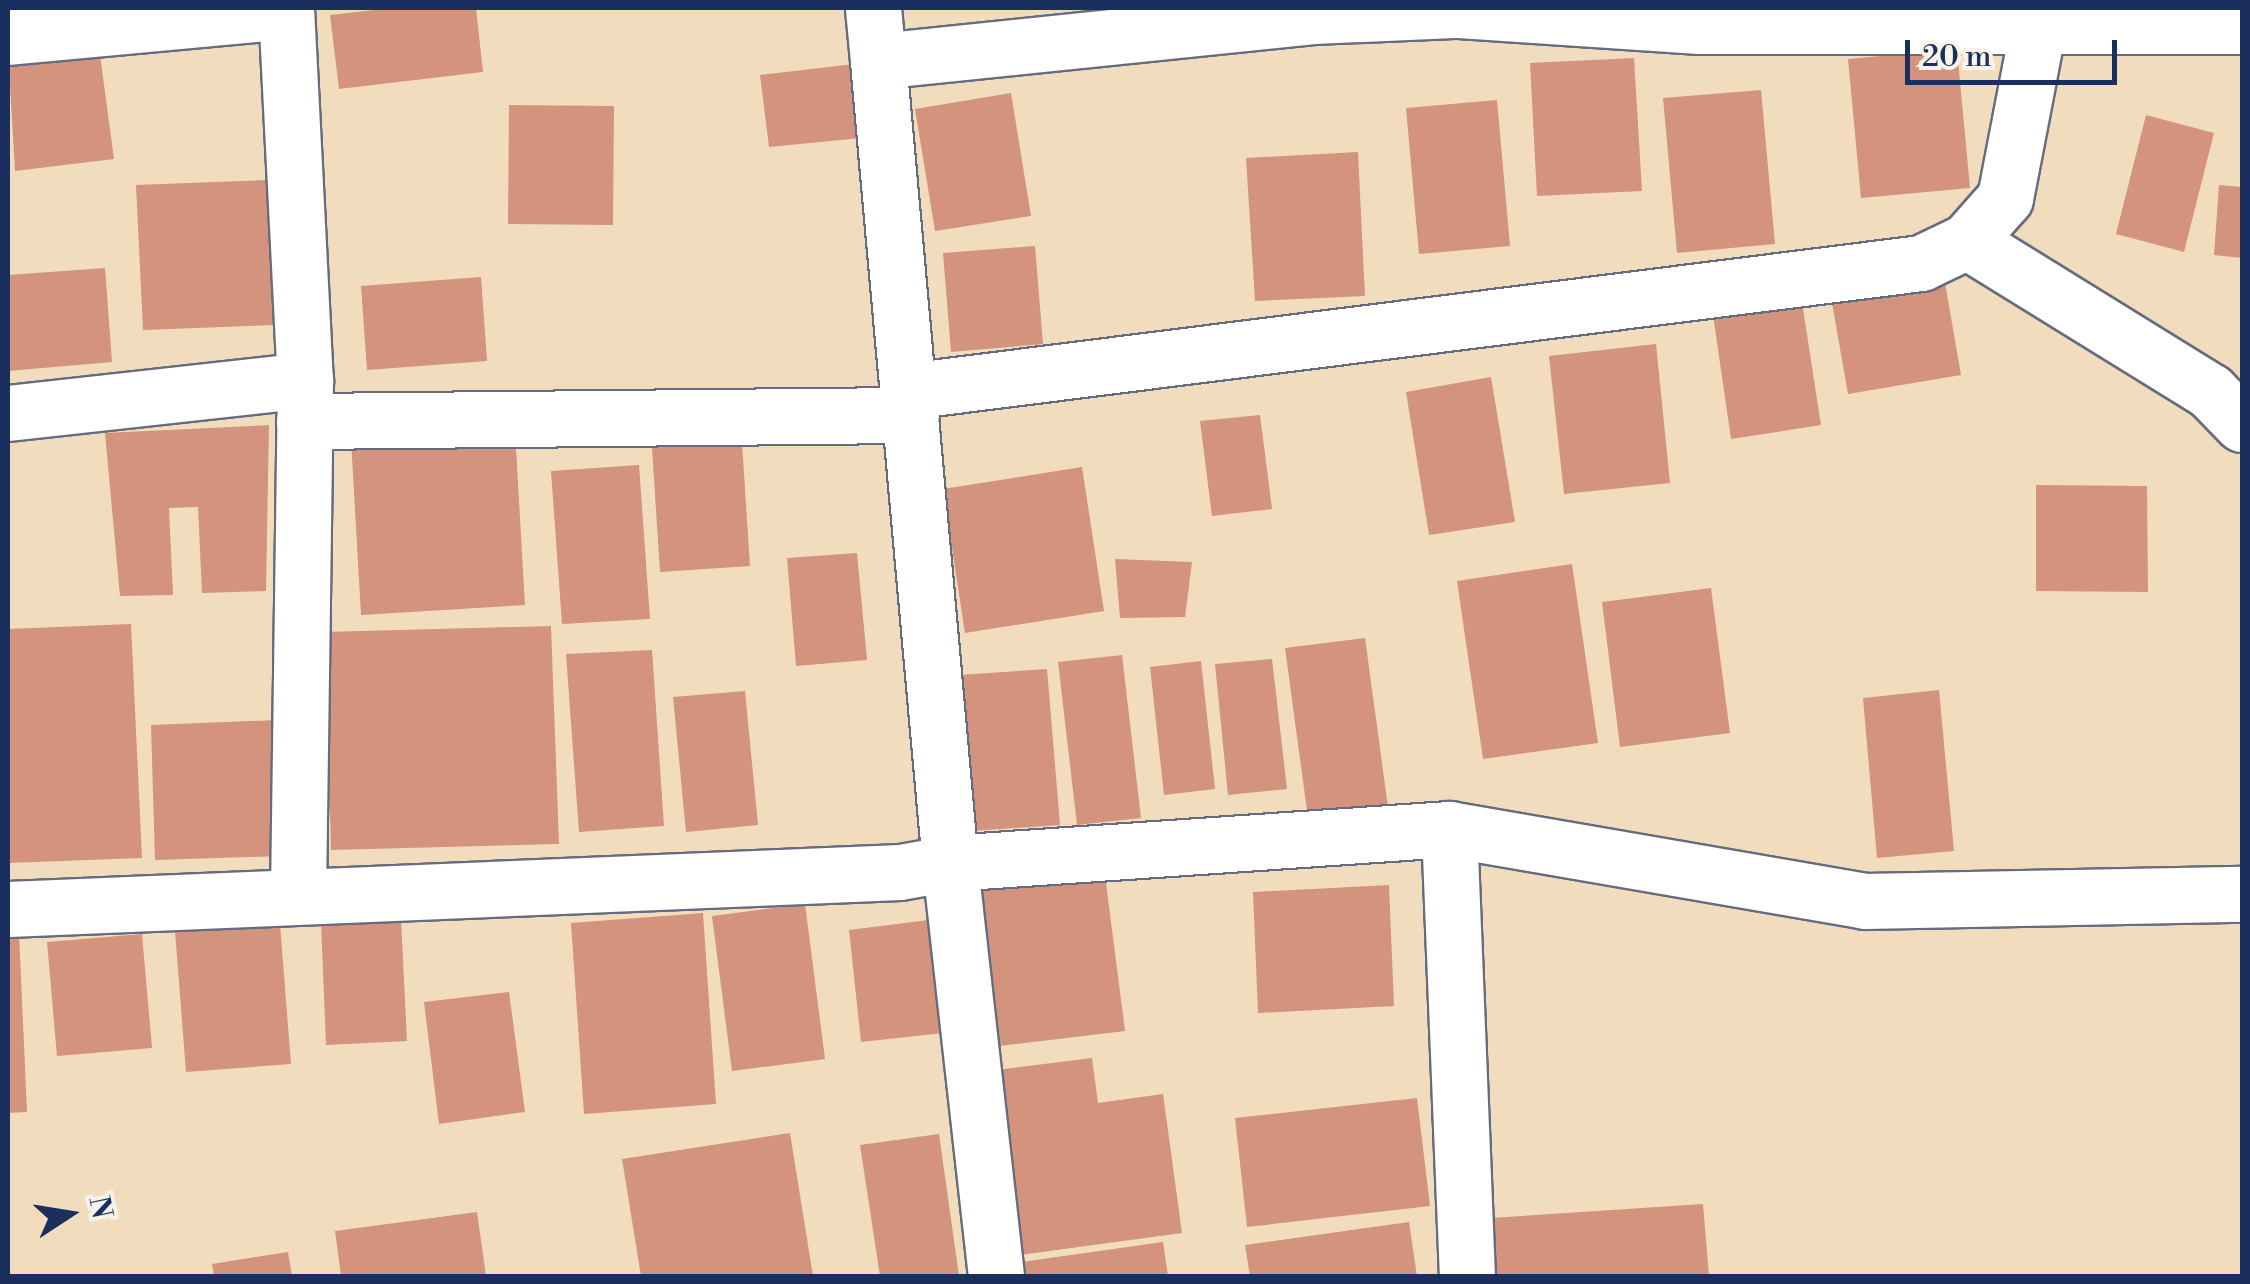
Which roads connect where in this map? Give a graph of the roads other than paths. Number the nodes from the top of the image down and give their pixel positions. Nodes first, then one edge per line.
1 (873, 8) edge
2 (286, 9) edge
3 (1313, 12) edge
4 (1699, 17) edge
5 (2038, 26) junction
6 (2242, 26) edge
7 (8, 37) edge
8 (878, 60) junction
9 (1967, 241) junction
10 (304, 401) junction
11 (909, 403) junction
12 (8, 413) edge
13 (2242, 424) edge
14 (1449, 829) junction
15 (950, 863) junction
16 (2242, 894) edge
17 (298, 895) junction
18 (8, 909) edge
19 (996, 1276) edge
20 (1467, 1276) edge

1 - 8 street
2 - 7 street
2 - 10 street
3 - 4 street
3 - 8 street
4 - 5 street
5 - 6 street
5 - 9 street
8 - 11 street
9 - 11 street
9 - 13 street
10 - 11 street
10 - 12 street
10 - 17 street
11 - 15 street
14 - 15 street
14 - 16 street
14 - 20 street
15 - 17 street
15 - 19 street
17 - 18 street

